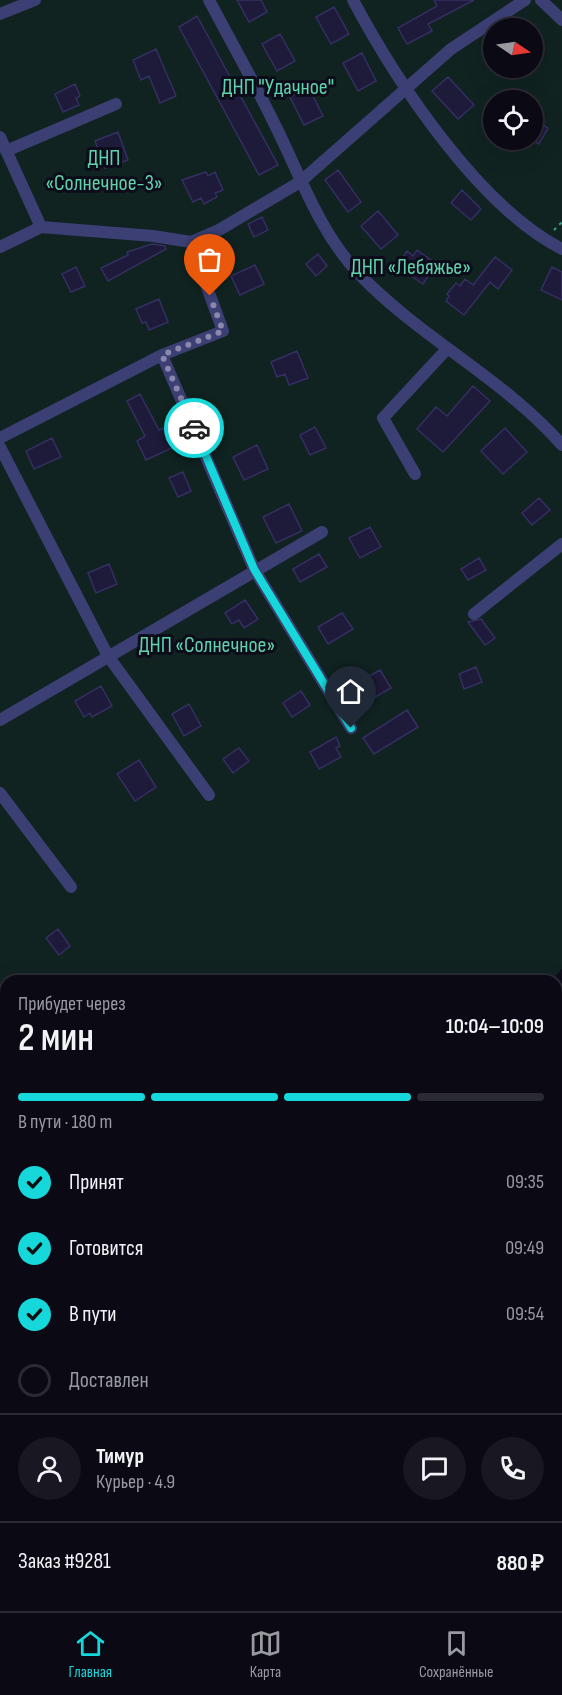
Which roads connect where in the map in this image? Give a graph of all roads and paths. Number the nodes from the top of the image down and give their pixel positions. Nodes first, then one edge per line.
1 (34, 0) edge
2 (209, 0) edge
3 (353, 0) edge
4 (525, 0) edge
5 (541, 0) edge
6 (0, 14) edge
7 (562, 20) edge
8 (404, 89) junction
9 (116, 104) dead end
10 (0, 137) edge
11 (6, 151) junction
12 (300, 183) junction
13 (41, 227) junction
14 (190, 243) junction
15 (0, 247) edge
16 (562, 249) edge
17 (447, 349) junction
18 (162, 355) junction
19 (0, 438) edge
20 (562, 445) edge
21 (0, 447) edge
22 (415, 474) dead end
23 (322, 532) dead end
24 (562, 544) edge
25 (254, 569) junction
26 (474, 614) dead end
27 (108, 656) junction
28 (0, 720) edge
29 (351, 728) dead end
30 (0, 793) edge
31 (209, 795) dead end
32 (71, 887) dead end

1 - 6 street
2 - 12 street
3 - 8 street
4 - 8 street
5 - 7 street
8 - 12 street
8 - 16 street
9 - 11 street
10 - 11 street
11 - 13 street
12 - 14 street
12 - 17 street
13 - 14 street
13 - 15 street
14 - 18 street
17 - 20 street
17 - 22 street
18 - 19 street
18 - 25 street
21 - 27 street
23 - 25 street
24 - 26 street
25 - 27 street
25 - 29 street
27 - 28 street
27 - 31 street
30 - 32 street

